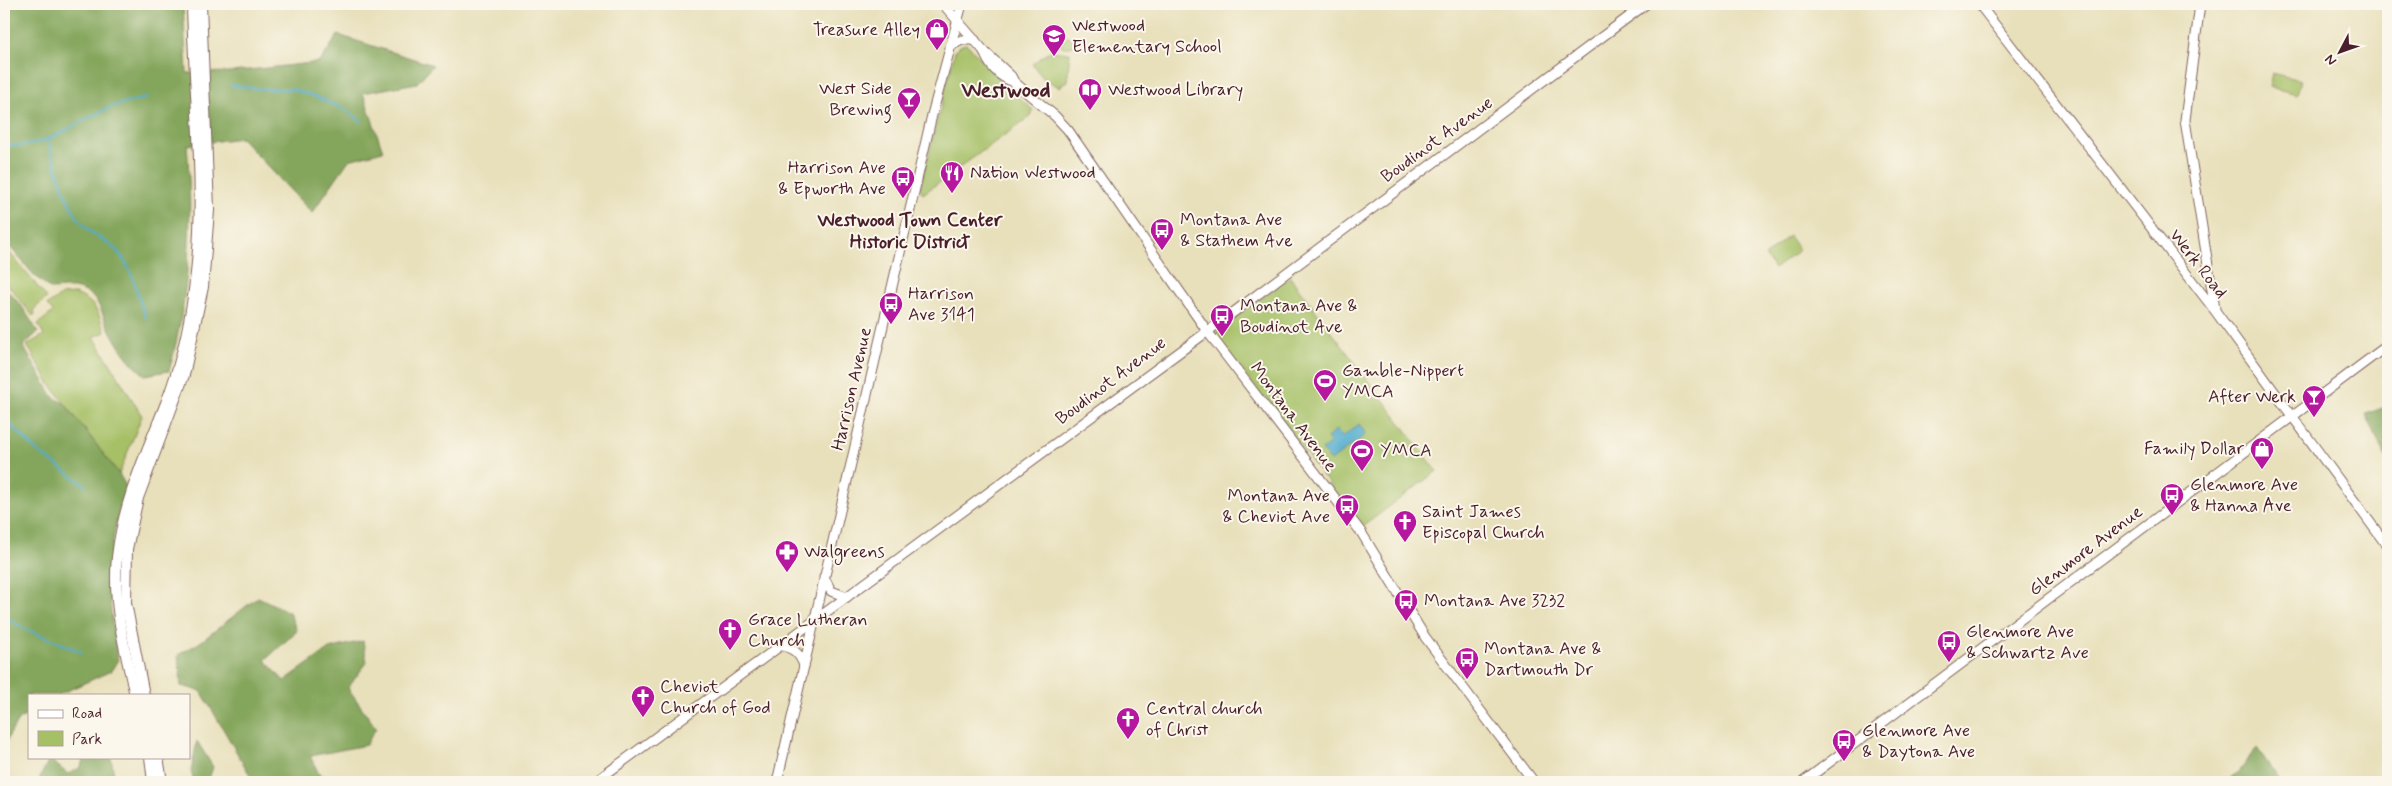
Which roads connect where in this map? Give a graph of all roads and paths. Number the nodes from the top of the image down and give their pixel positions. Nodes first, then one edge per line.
1 (192, 4) edge
2 (201, 4) edge
3 (943, 4) edge
4 (962, 4) edge
5 (1646, 4) edge
6 (1978, 4) edge
7 (2200, 4) edge
8 (957, 19) junction
9 (974, 40) junction
10 (950, 46) junction
11 (2216, 312) junction
12 (1207, 331) junction
13 (2388, 345) edge
14 (2294, 416) junction
15 (2388, 547) edge
16 (824, 577) junction
17 (847, 596) junction
18 (816, 619) junction
19 (780, 645) junction
20 (805, 668) junction
21 (135, 694) edge
22 (144, 694) edge
23 (150, 758) edge
24 (158, 758) edge
25 (153, 782) edge
26 (162, 782) edge
27 (595, 782) edge
28 (777, 782) edge
29 (1534, 782) edge
30 (1803, 782) edge

1 - 21 main road
2 - 22 main road
3 - 8 street, Montana Avenue
4 - 8 street, Harrison Avenue
5 - 12 street, Boudinot Avenue
6 - 11 street, Werk Road
7 - 11 street
8 - 9 street, Montana Avenue
8 - 10 street, Harrison Avenue
9 - 10 street
9 - 12 street, Montana Avenue
10 - 16 street, Harrison Avenue
11 - 14 street, Werk Road
12 - 17 street, Boudinot Avenue
12 - 29 street, Montana Avenue
13 - 14 street, Glenmore Avenue
14 - 15 street, Werk Road
14 - 30 street, Glenmore Avenue
16 - 17 street
16 - 18 street, Harrison Avenue
17 - 18 street, Boudinot Avenue
18 - 19 street, Boudinot Avenue
18 - 20 street, Harrison Avenue
19 - 20 street
19 - 27 street, Boudinot Avenue
20 - 28 street, Harrison Avenue
23 - 25 main road
24 - 26 main road

